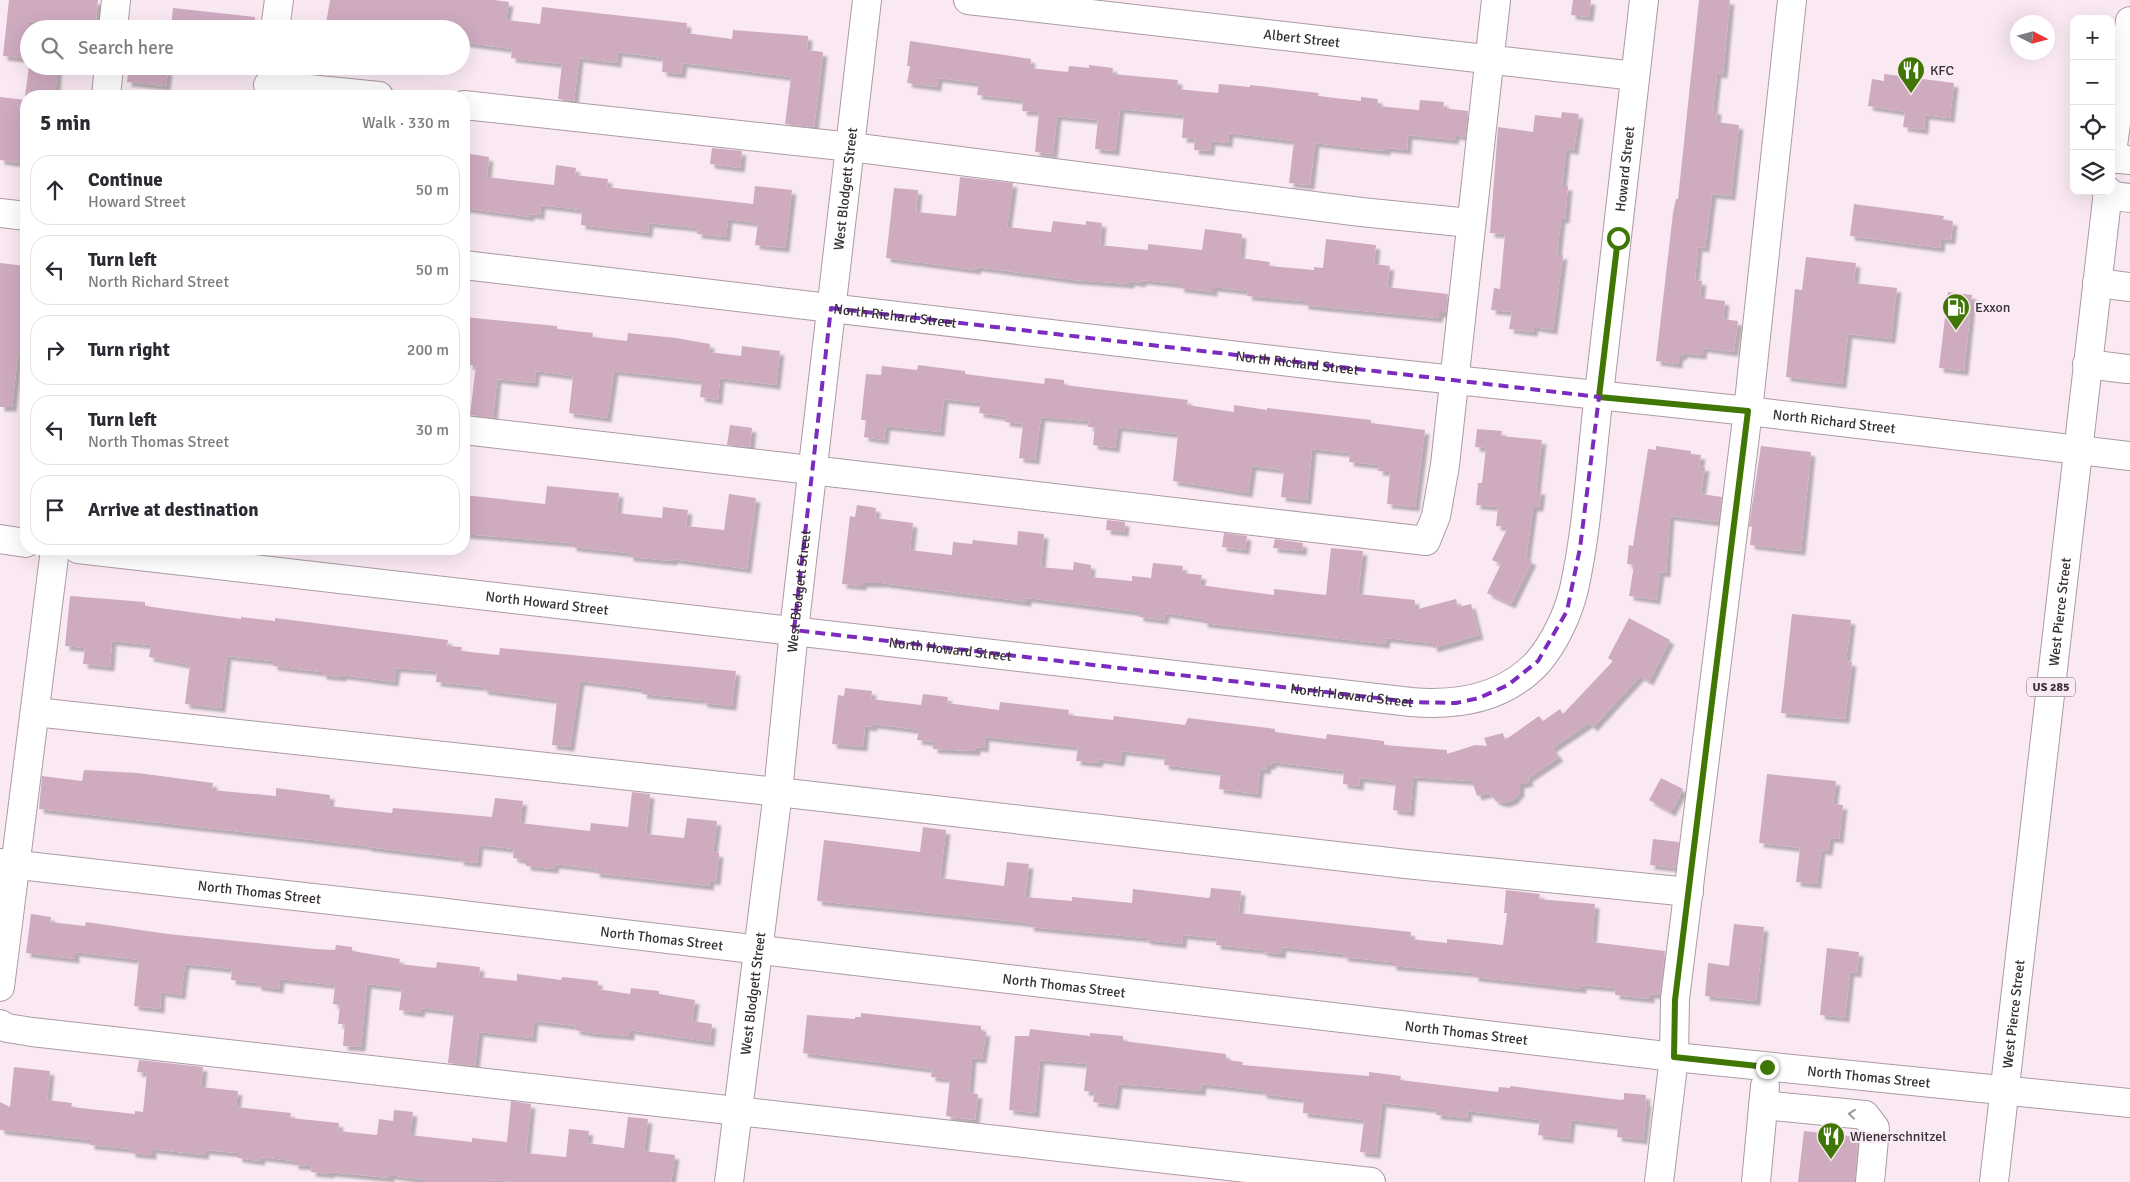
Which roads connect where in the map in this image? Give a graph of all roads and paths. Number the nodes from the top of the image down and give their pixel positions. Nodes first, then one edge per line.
1 (116, 0) edge
2 (279, 0) edge
3 (867, 0) edge
4 (968, 0) edge
5 (1496, 0) edge
6 (1644, 0) edge
7 (1792, 0) edge
8 (114, 20) edge
9 (276, 20) edge
10 (2130, 21) edge
11 (1489, 59) junction
12 (2126, 68) edge
13 (108, 75) edge
14 (1635, 76) junction
15 (268, 82) edge
16 (107, 90) edge
17 (331, 90) edge
18 (470, 106) edge
19 (850, 147) junction
20 (2112, 150) edge
21 (2115, 159) edge
22 (2130, 160) edge
23 (2115, 195) edge
24 (0, 213) edge
25 (20, 215) edge
26 (1470, 223) junction
27 (470, 266) edge
28 (2097, 284) junction
29 (2130, 288) edge
30 (832, 308) junction
31 (2087, 364) junction
32 (2127, 369) dead end
33 (1454, 380) junction
34 (1599, 397) junction
35 (1748, 411) junction
36 (470, 431) edge
37 (2078, 450) junction
38 (2130, 456) edge
39 (812, 470) junction
40 (0, 539) edge
41 (20, 541) edge
42 (54, 555) edge
43 (131, 555) edge
44 (794, 630) junction
45 (35, 712) junction
46 (778, 792) junction
47 (8, 864) edge
48 (1689, 892) junction
49 (757, 949) junction
50 (0, 987) edge
51 (0, 1024) edge
52 (1674, 1057) junction
53 (1767, 1067) junction
54 (2004, 1091) junction
55 (2130, 1104) edge
56 (1764, 1105) junction
57 (738, 1112) junction
58 (730, 1182) edge
59 (1371, 1182) edge
60 (1659, 1182) edge
61 (1756, 1182) edge
62 (1870, 1182) edge
63 (1994, 1182) edge

1 - 8 main road
2 - 9 main road
3 - 19 main road, West Blodgett Street
4 - 11 main road, Albert Street
5 - 11 main road
6 - 14 main road, Howard Street
7 - 35 main road
10 - 12 main road
11 - 14 main road, Albert Street
11 - 26 main road
12 - 20 main road
13 - 16 main road
14 - 34 main road, Howard Street
15 - 17 main road
18 - 19 main road
19 - 26 main road
19 - 30 main road, West Blodgett Street
21 - 22 main road
23 - 28 main road, West Pierce Street / US 285
24 - 25 main road
26 - 33 main road
27 - 30 main road, North Richard Street
28 - 29 main road
28 - 31 main road, West Pierce Street / US 285
30 - 33 main road, North Richard Street
30 - 39 main road, West Blodgett Street
31 - 32 main road
31 - 37 main road, West Pierce Street / US 285
33 - 34 main road, North Richard Street
33 - 39 main road
34 - 35 main road, North Richard Street
34 - 44 main road, North Howard Street
35 - 37 main road, North Richard Street
35 - 48 main road
36 - 39 main road
37 - 38 main road, North Richard Street
37 - 54 main road, West Pierce Street / US 285
39 - 44 main road, West Blodgett Street
40 - 41 main road
42 - 45 main road
43 - 44 main road, North Howard Street
44 - 46 main road, West Blodgett Street
45 - 46 main road
45 - 47 main road
46 - 48 main road
46 - 49 main road, West Blodgett Street
47 - 49 main road, North Thomas Street
47 - 50 main road
48 - 52 main road
49 - 52 main road, North Thomas Street
49 - 57 main road, West Blodgett Street
51 - 57 main road
52 - 53 main road, North Thomas Street
52 - 60 main road
53 - 54 main road, North Thomas Street
53 - 56 main road
54 - 55 main road, North Thomas Street
54 - 63 main road, West Pierce Street / US 285
56 - 61 main road
62 -> 56 main road
57 - 58 main road, West Blodgett Street
57 - 59 main road

